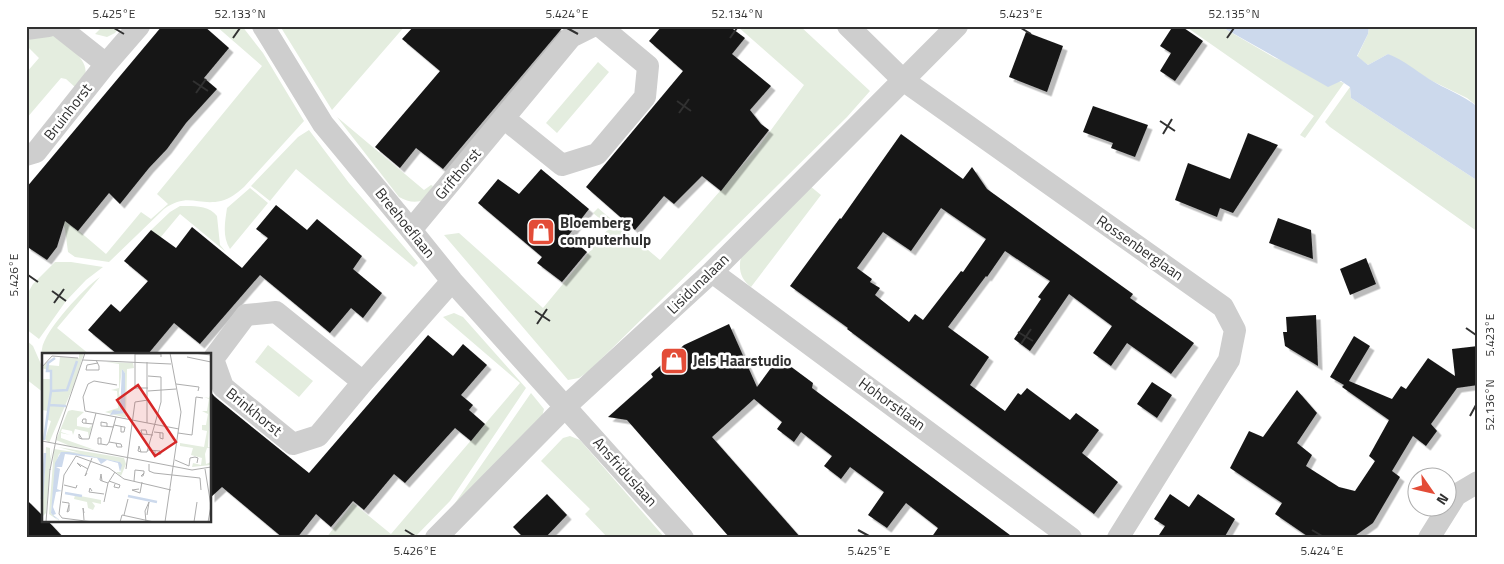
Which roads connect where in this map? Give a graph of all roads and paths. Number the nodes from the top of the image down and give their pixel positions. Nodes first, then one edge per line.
1 (48, 26) edge
2 (58, 26) edge
3 (139, 26) edge
4 (263, 26) edge
5 (593, 26) edge
6 (600, 26) edge
7 (848, 26) edge
8 (957, 26) edge
9 (26, 29) edge
10 (106, 64) junction
11 (903, 80) junction
12 (505, 119) junction
13 (26, 155) edge
14 (412, 230) junction
15 (712, 272) junction
16 (452, 282) junction
17 (363, 382) junction
18 (566, 406) junction
19 (1478, 482) edge
20 (436, 538) edge
21 (683, 538) edge
22 (1070, 538) edge
23 (1118, 538) edge
24 (1429, 538) edge

1 - 9 street
2 - 10 street
3 - 10 street, Bruinhorst
4 - 14 street, Breehoeflaan
5 - 12 street, Grifthorst
6 - 12 street
7 - 11 street, Rossenberglaan
8 - 11 street, Lisidunalaan
10 - 13 street, Bruinhorst
11 - 15 street, Lisidunalaan
11 - 23 street, Rossenberglaan
12 - 14 street, Grifthorst
14 - 16 street, Breehoeflaan
15 - 18 street, Lisidunalaan
15 - 22 street, Hohorstlaan
16 - 17 street, Brinkhorst
16 - 18 street, Breehoeflaan
17 - 17 street, Brinkhorst
18 - 20 street, Lisidunalaan
18 - 21 street, Ansfriduslaan
19 - 24 street

